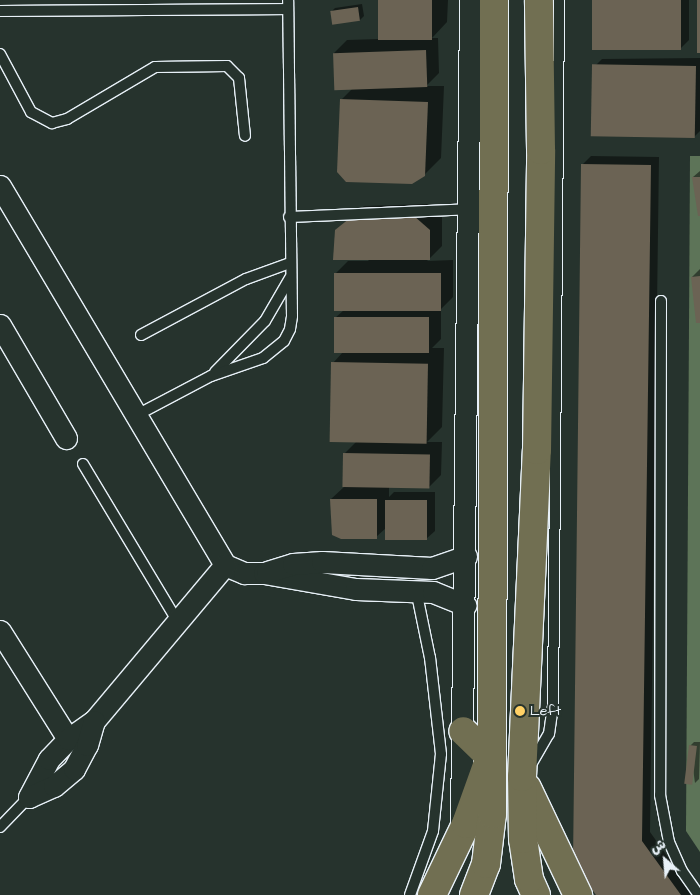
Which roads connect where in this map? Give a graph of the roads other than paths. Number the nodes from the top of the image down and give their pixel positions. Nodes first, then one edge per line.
1 (470, 0) edge
2 (494, 0) edge
3 (540, 0) edge
4 (559, 0) edge
5 (288, 5) edge
6 (0, 11) edge
7 (0, 54) edge
8 (245, 136) dead end
9 (0, 186) edge
10 (470, 209) junction
11 (289, 217) junction
12 (290, 263) junction
13 (291, 278) junction
14 (661, 301) dead end
15 (0, 324) edge
16 (140, 335) dead end
17 (211, 376) junction
18 (136, 416) junction
19 (66, 438) dead end
20 (83, 464) dead end
21 (466, 556) junction
22 (225, 566) junction
23 (415, 568) junction
24 (264, 573) junction
25 (416, 590) junction
26 (465, 605) junction
27 (178, 622) junction
28 (0, 631) edge
29 (94, 721) junction
30 (463, 731) junction
31 (68, 739) junction
32 (490, 758) junction
33 (522, 777) junction
34 (26, 800) junction
35 (0, 820) edge
36 (0, 827) edge
37 (460, 838) junction
38 (410, 895) edge
39 (432, 895) edge
40 (474, 895) edge
41 (536, 895) edge
42 (578, 895) edge
43 (699, 895) edge

1 - 10 street
2 - 32 highway
3 - 33 highway
4 - 33 lane
5 - 6 lane
5 - 11 lane
7 - 8 lane
9 - 18 street
10 - 11 lane
10 - 21 street
11 - 12 lane
12 - 13 lane
12 - 16 lane
13 - 17 lane
13 - 17 lane
14 - 43 lane
15 - 19 street
17 - 18 lane
18 - 22 street
20 - 27 lane
21 - 23 street
21 - 26 street
22 - 24 street
22 - 27 street
23 - 24 street
23 - 25 street
24 - 25 street
25 - 26 street
25 - 38 lane
26 - 30 street
27 - 29 street
28 - 31 street
29 - 31 street
29 - 34 street
30 - 32 highway
30 - 37 street
31 - 34 street
32 - 37 highway
32 - 40 highway
33 - 41 highway
33 - 42 highway
34 - 35 lane
34 - 36 lane
37 - 39 highway

